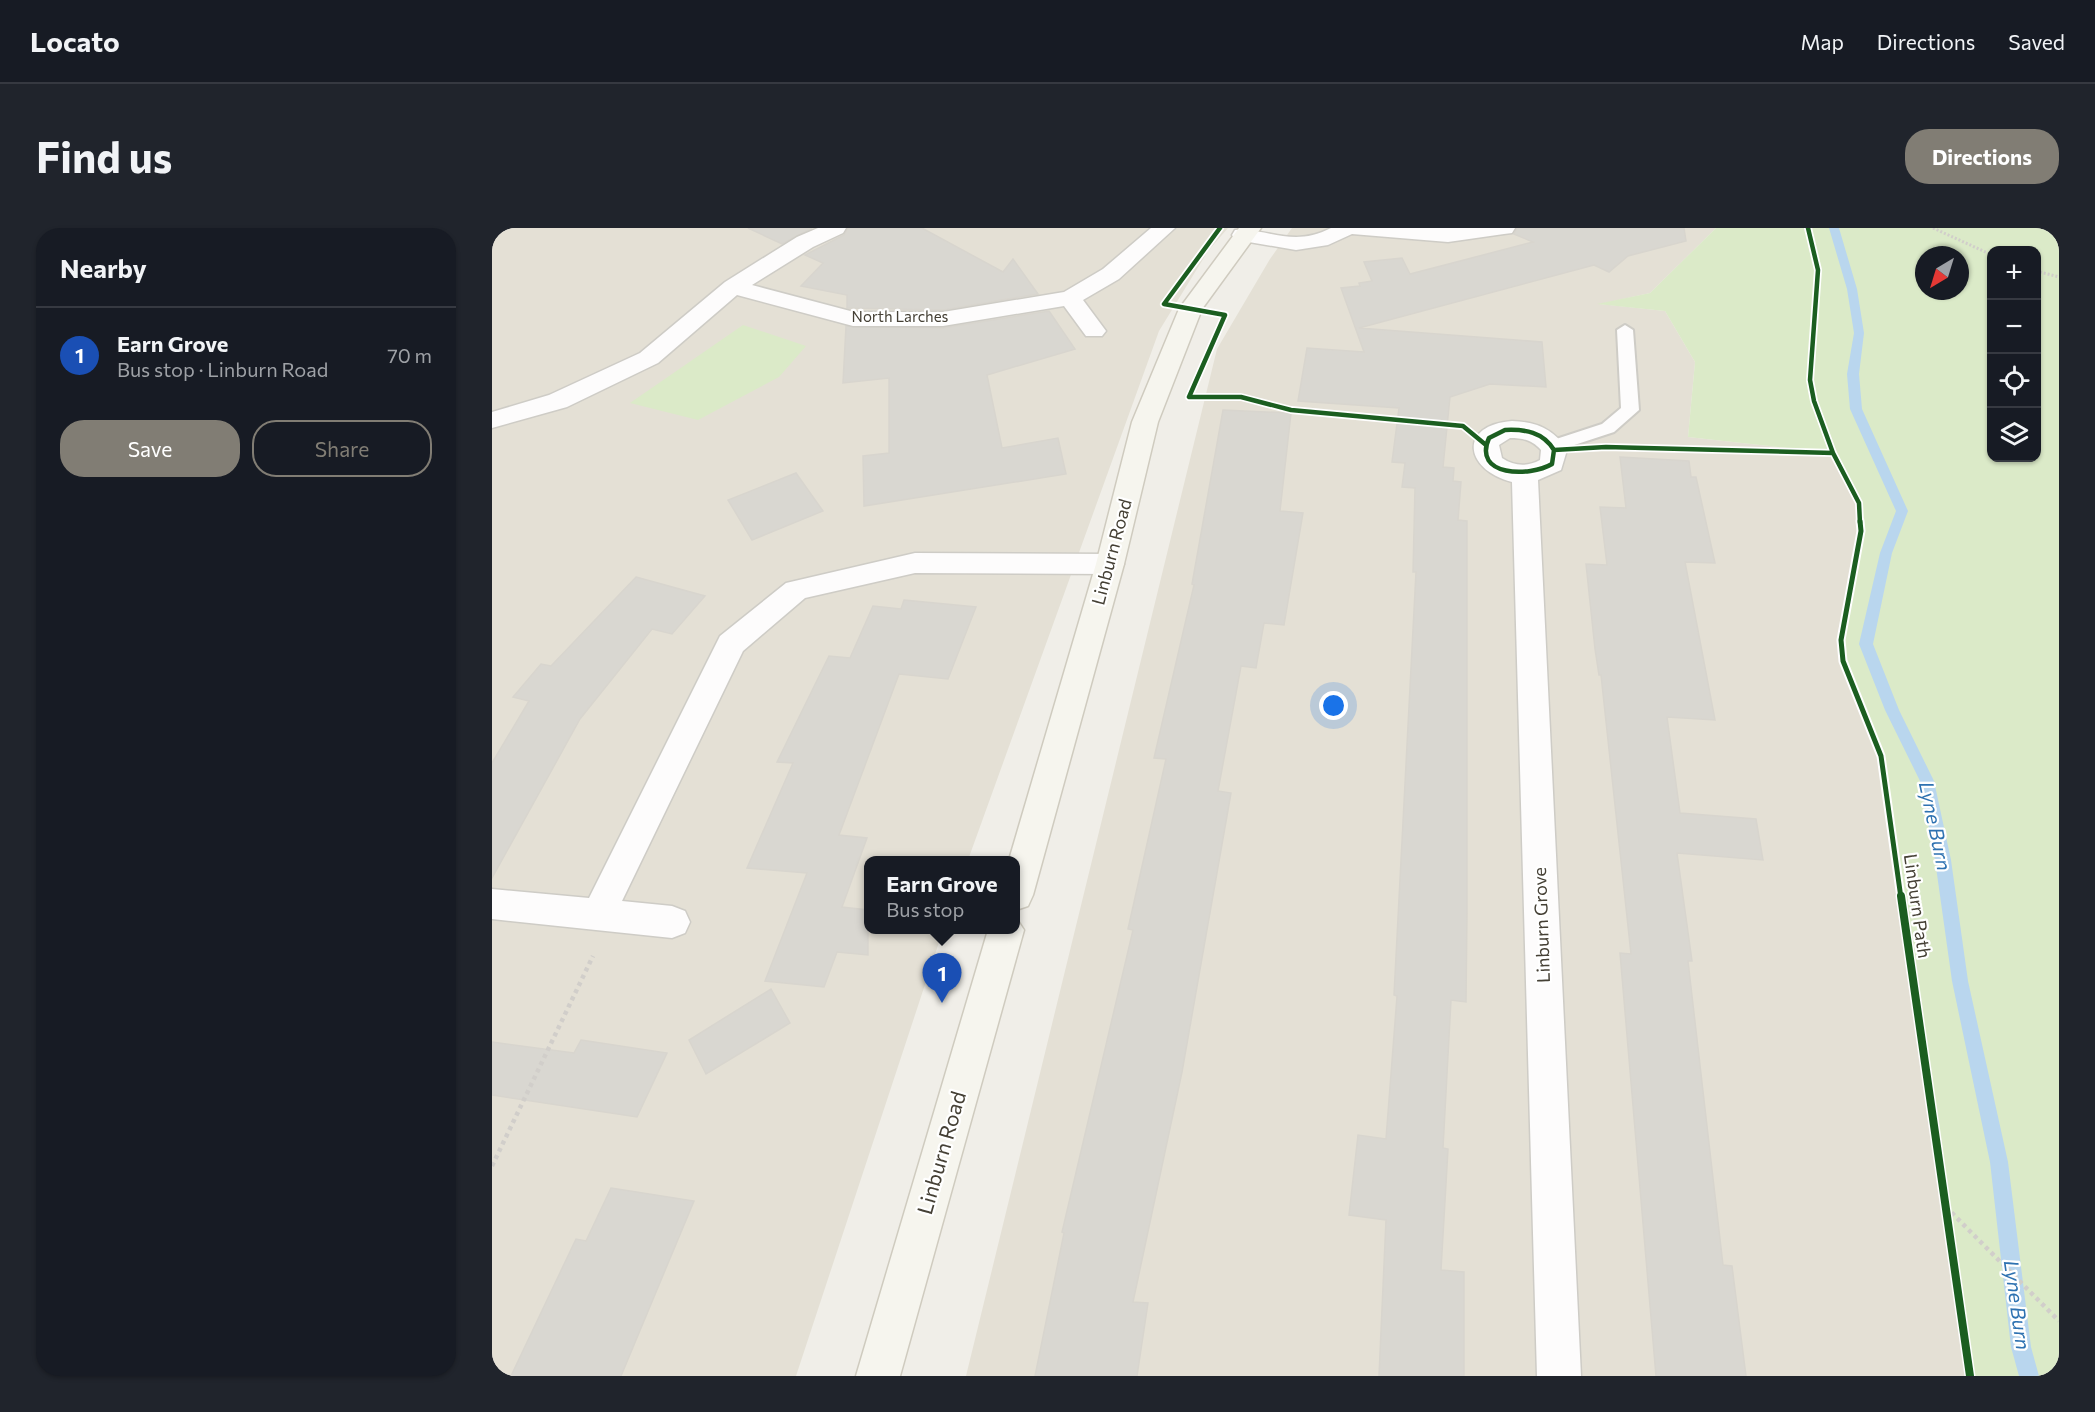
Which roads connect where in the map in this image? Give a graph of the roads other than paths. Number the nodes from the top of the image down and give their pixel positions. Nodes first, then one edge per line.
1 (835, 228) edge
2 (1164, 228) edge
3 (1347, 228) edge
4 (1354, 228) edge
5 (1504, 228) edge
6 (1246, 232) edge
7 (733, 287) junction
8 (1070, 298) junction
9 (1625, 330) dead end
10 (1094, 331) dead end
11 (492, 420) edge
12 (1552, 446) junction
13 (1525, 474) junction
14 (1110, 564) junction
15 (1020, 881) edge
16 (492, 904) edge
17 (606, 914) junction
18 (672, 922) dead end
19 (1005, 934) edge
20 (878, 1376) edge
21 (1559, 1376) edge

1 - 7 street
2 - 8 street, North Larches
3 - 6 street
4 - 5 street
6 - 14 street, Linburn Road
7 - 8 street, North Larches
7 - 11 street
8 - 10 street
9 - 12 lane
12 - 13 street
12 - 13 street
13 - 21 street, Linburn Grove
14 - 15 street, Linburn Road
14 - 17 street
16 - 17 street
17 - 18 street
19 - 20 street, Linburn Road

